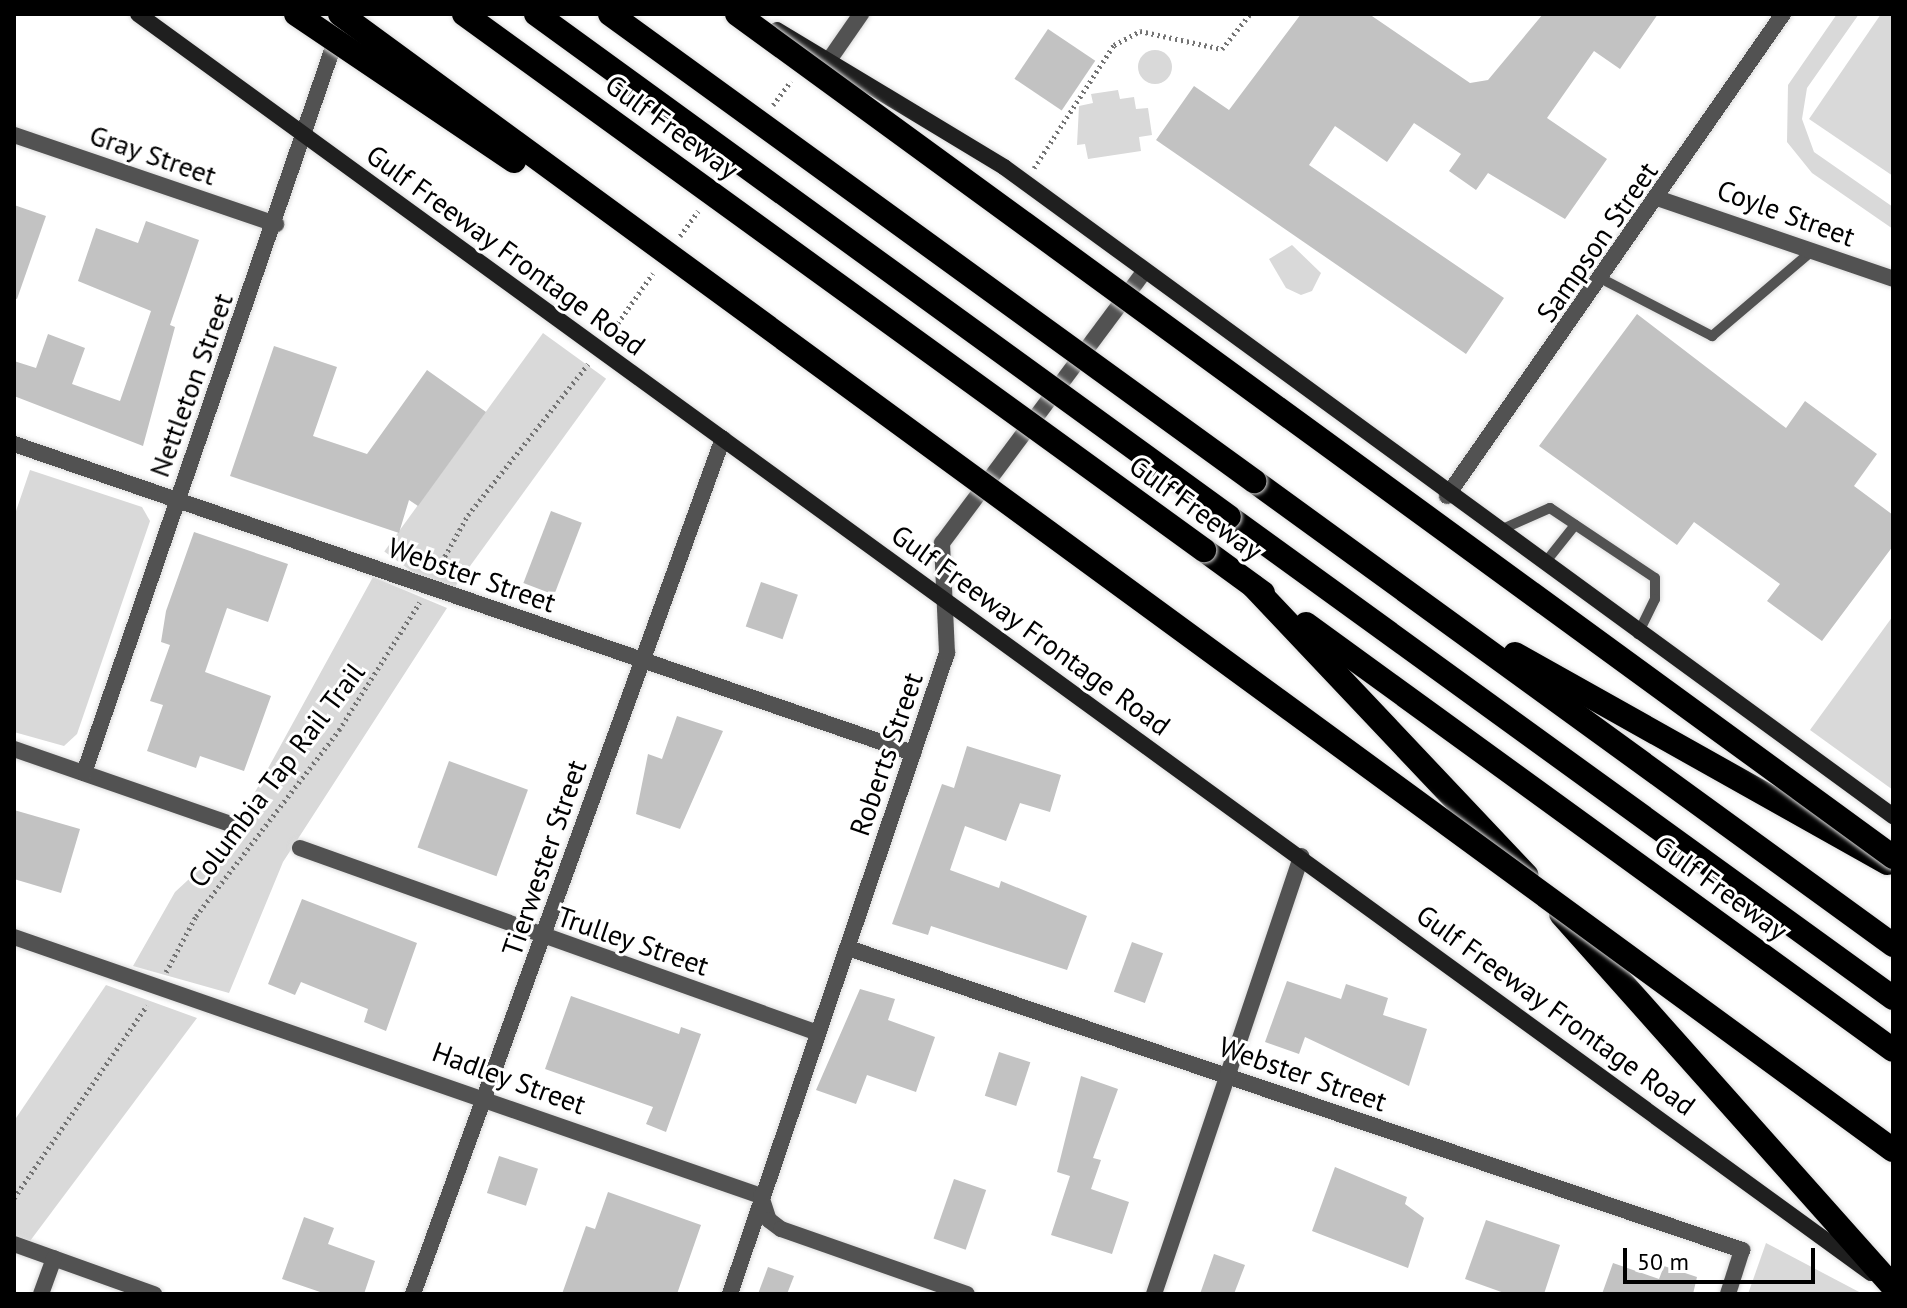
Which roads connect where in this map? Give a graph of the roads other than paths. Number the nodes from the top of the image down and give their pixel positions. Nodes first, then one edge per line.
1 (138, 14) edge
2 (296, 14) edge
3 (342, 14) edge
4 (464, 14) edge
5 (536, 14) edge
6 (610, 14) edge
7 (737, 14) edge
8 (752, 14) edge
9 (861, 14) edge
10 (1783, 14) edge
11 (827, 63) junction
12 (14, 135) edge
13 (304, 135) junction
14 (1660, 199) junction
15 (276, 224) junction
16 (1812, 251) junction
17 (1143, 273) junction
18 (1893, 279) edge
19 (1604, 280) junction
20 (845, 383) junction
21 (723, 438) junction
22 (14, 444) edge
23 (1447, 496) junction
24 (178, 499) junction
25 (1575, 525) junction
26 (1496, 532) junction
27 (1543, 565) junction
28 (1253, 586) junction
29 (1409, 593) junction
30 (946, 602) junction
31 (1638, 634) junction
32 (639, 660) junction
33 (14, 749) edge
34 (913, 753) junction
35 (84, 773) junction
36 (1893, 816) edge
37 (228, 823) dead end
38 (300, 848) dead end
39 (1301, 856) junction
40 (1893, 857) edge
41 (1893, 866) edge
42 (14, 937) edge
43 (544, 937) junction
44 (1893, 945) edge
45 (848, 948) junction
46 (1893, 998) edge
47 (815, 1032) junction
48 (1893, 1050) edge
49 (1226, 1076) junction
50 (487, 1097) junction
51 (1893, 1150) edge
52 (761, 1196) junction
53 (14, 1244) edge
54 (54, 1258) junction
55 (1893, 1288) edge
56 (41, 1294) edge
57 (154, 1294) edge
58 (413, 1294) edge
59 (730, 1294) edge
60 (967, 1294) edge
61 (1154, 1294) edge
62 (1728, 1294) edge

1 - 13 main road, Gulf Freeway Frontage Road
2 - 20 highway, bridge
3 - 13 street, Nettleton Street
3 - 20 highway, bridge
4 - 28 highway, Gulf Freeway, bridge
5 - 46 highway, Gulf Freeway, bridge
6 - 29 highway, Gulf Freeway, bridge
7 - 40 highway, bridge
8 - 11 main road
9 - 11 street
10 - 14 street, Sampson Street
11 - 17 main road
12 - 15 street, Gray Street
13 - 15 street, Nettleton Street
13 - 21 main road, Gulf Freeway Frontage Road
14 - 16 street, Coyle Street
14 - 19 street, Sampson Street
15 - 24 street, Nettleton Street
16 - 18 street, Coyle Street
16 - 19 lane
17 - 23 main road
17 - 30 street, Roberts Street
19 - 23 street, Sampson Street
20 - 51 highway, bridge
21 - 30 main road, Gulf Freeway Frontage Road
21 - 32 street, Tierwester Street
22 - 24 street, Webster Street
23 - 26 main road
24 - 32 street, Webster Street
24 - 35 street, Nettleton Street
25 - 26 lane
25 - 27 lane
25 - 31 lane
26 - 27 main road
27 - 31 main road
28 - 48 highway, Gulf Freeway
28 - 55 highway
29 - 41 highway
29 - 44 highway, Gulf Freeway
30 - 34 street, Roberts Street
30 - 39 main road, Gulf Freeway Frontage Road
31 - 36 main road
32 - 34 street, Webster Street
32 - 43 street, Tierwester Street
33 - 35 street
34 - 45 street, Roberts Street
35 - 37 street
38 - 43 street, Trulley Street
39 - 49 street
39 - 55 main road, Gulf Freeway Frontage Road
42 - 50 street, Hadley Street
43 - 47 street, Trulley Street
43 - 50 street, Tierwester Street
45 - 47 street, Roberts Street
45 - 49 street, Webster Street
47 - 52 street, Roberts Street
49 - 61 street
49 - 62 street, Webster Street
50 - 52 street, Hadley Street
50 - 58 street, Tierwester Street
52 - 59 street, Roberts Street
52 - 60 street
53 - 54 street
54 - 56 street
54 - 57 street

